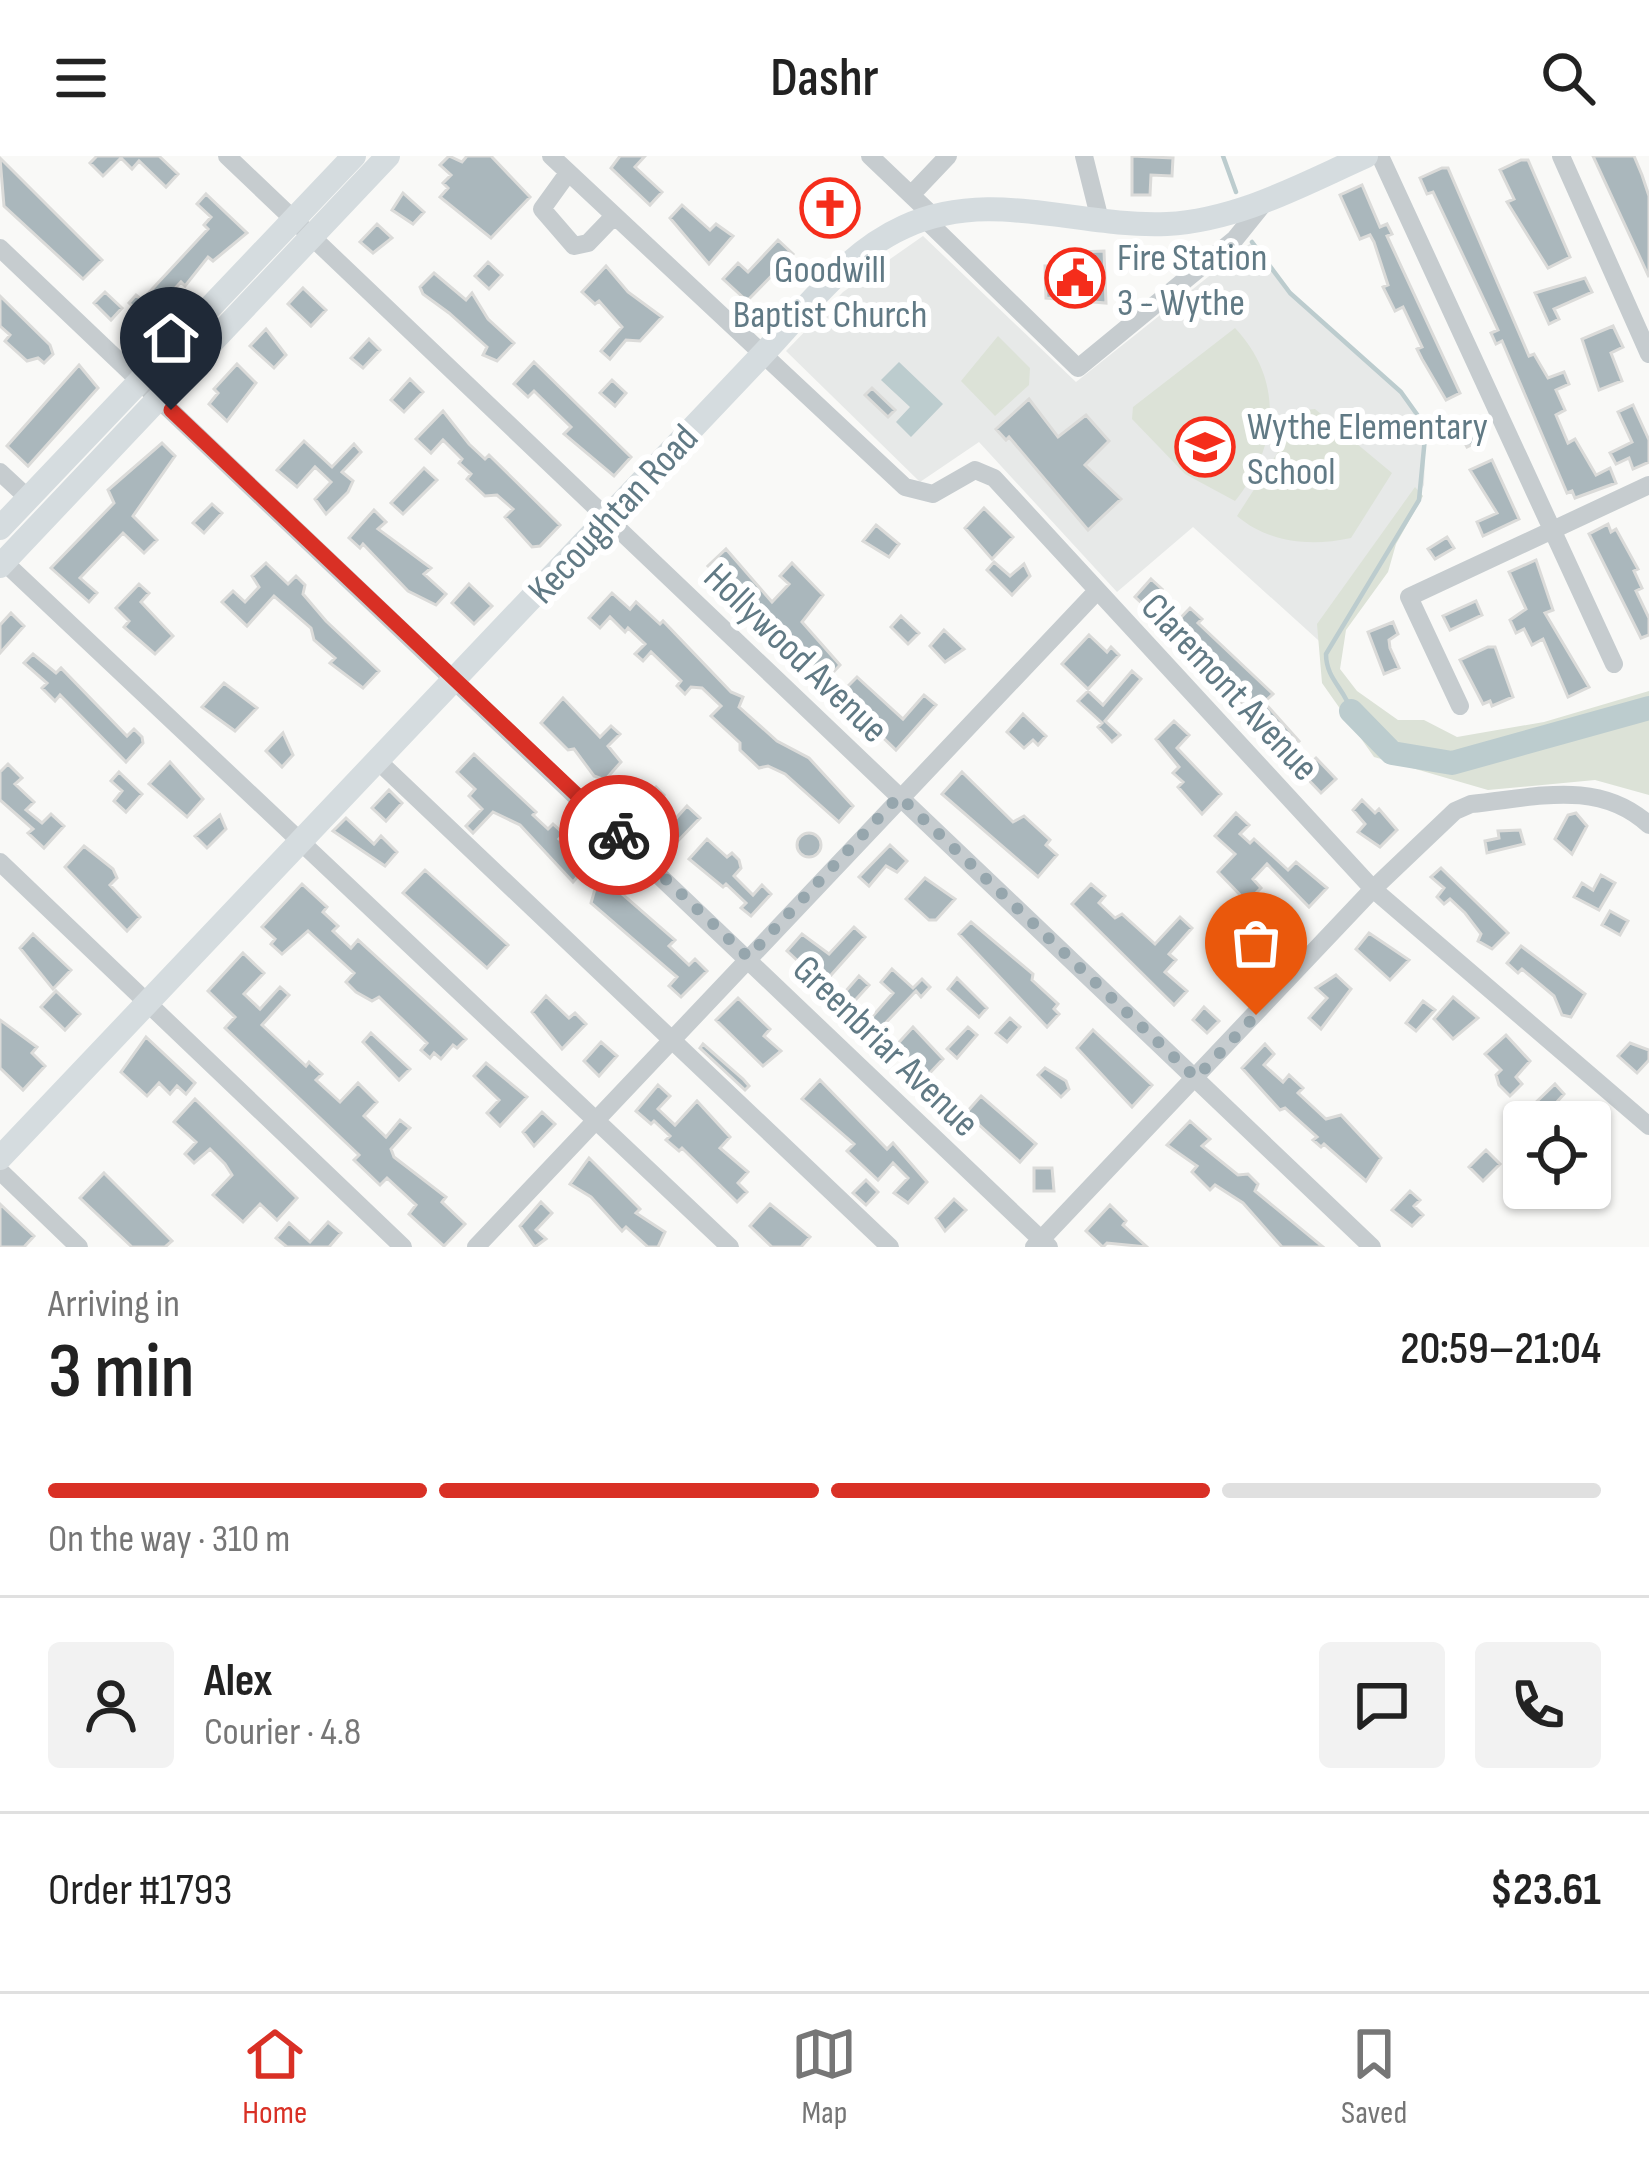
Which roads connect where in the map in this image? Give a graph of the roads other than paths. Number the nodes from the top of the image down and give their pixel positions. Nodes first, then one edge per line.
1 (226, 156) edge
2 (354, 156) edge
3 (388, 156) edge
4 (551, 156) edge
5 (871, 156) edge
6 (948, 156) edge
7 (1084, 156) edge
8 (1366, 156) edge
9 (1380, 156) edge
10 (1561, 156) edge
11 (568, 172) junction
12 (911, 195) junction
13 (1264, 202) junction
14 (614, 216) junction
15 (929, 217) junction
16 (1100, 220) junction
17 (302, 228) junction
18 (0, 248) edge
19 (1649, 354) edge
20 (761, 356) junction
21 (150, 390) junction
22 (0, 472) edge
23 (1649, 484) edge
24 (28, 498) junction
25 (608, 518) junction
26 (0, 528) edge
27 (1552, 529) junction
28 (1, 562) edge
29 (1097, 591) junction
30 (1614, 664) dead end
31 (455, 680) junction
32 (1460, 706) dead end
33 (377, 761) junction
34 (899, 796) junction
35 (1649, 825) edge
36 (300, 842) junction
37 (0, 862) edge
38 (1373, 889) junction
39 (748, 957) junction
40 (148, 1003) junction
41 (673, 1037) junction
42 (1196, 1078) junction
43 (595, 1120) junction
44 (1649, 1126) edge
45 (0, 1158) edge
46 (0, 1172) edge
47 (1041, 1245) edge
48 (79, 1247) edge
49 (403, 1247) edge
50 (476, 1247) edge
51 (730, 1247) edge
52 (890, 1247) edge
53 (1372, 1247) edge

1 - 17 street, Hollywood Avenue
2 - 17 main road
3 - 17 main road
4 - 11 street
5 - 12 street
6 - 12 street
7 - 16 street
8 - 13 main road, Kecoughtan Road
9 - 27 street
10 - 19 street
11 - 14 street
11 - 14 street
12 - 15 street
13 - 15 street
13 - 16 main road, Kecoughtan Road
14 - 20 street
15 - 16 main road, Kecoughtan Road
15 - 20 main road, Kecoughtan Road
17 - 21 main road
17 - 25 street, Hollywood Avenue
18 - 21 street, Greenbriar Avenue
20 - 25 main road, Kecoughtan Road
20 - 29 street, Claremont Avenue
21 - 24 main road
21 - 28 main road
21 - 31 street, Greenbriar Avenue
22 - 24 street
23 - 27 street
24 - 26 main road
25 - 31 main road, Kecoughtan Road
25 - 34 street, Hollywood Avenue
27 - 30 street
27 - 32 street
28 - 36 street
29 - 34 street
29 - 38 street, Claremont Avenue
31 - 33 main road, Kecoughtan Road
31 - 39 street, Greenbriar Avenue
33 - 36 main road, Kecoughtan Road
33 - 41 street
34 - 39 street
34 - 42 street, Hollywood Avenue
35 - 38 street
36 - 40 main road, Kecoughtan Road
36 - 43 street
37 - 40 street
38 - 42 street
38 - 44 street, Claremont Avenue
39 - 41 street
39 - 47 street, Greenbriar Avenue
40 - 45 main road, Kecoughtan Road
40 - 49 street
41 - 43 street
41 - 52 street
42 - 47 street
42 - 53 street, Hollywood Avenue
43 - 50 street
43 - 51 street
46 - 48 street

